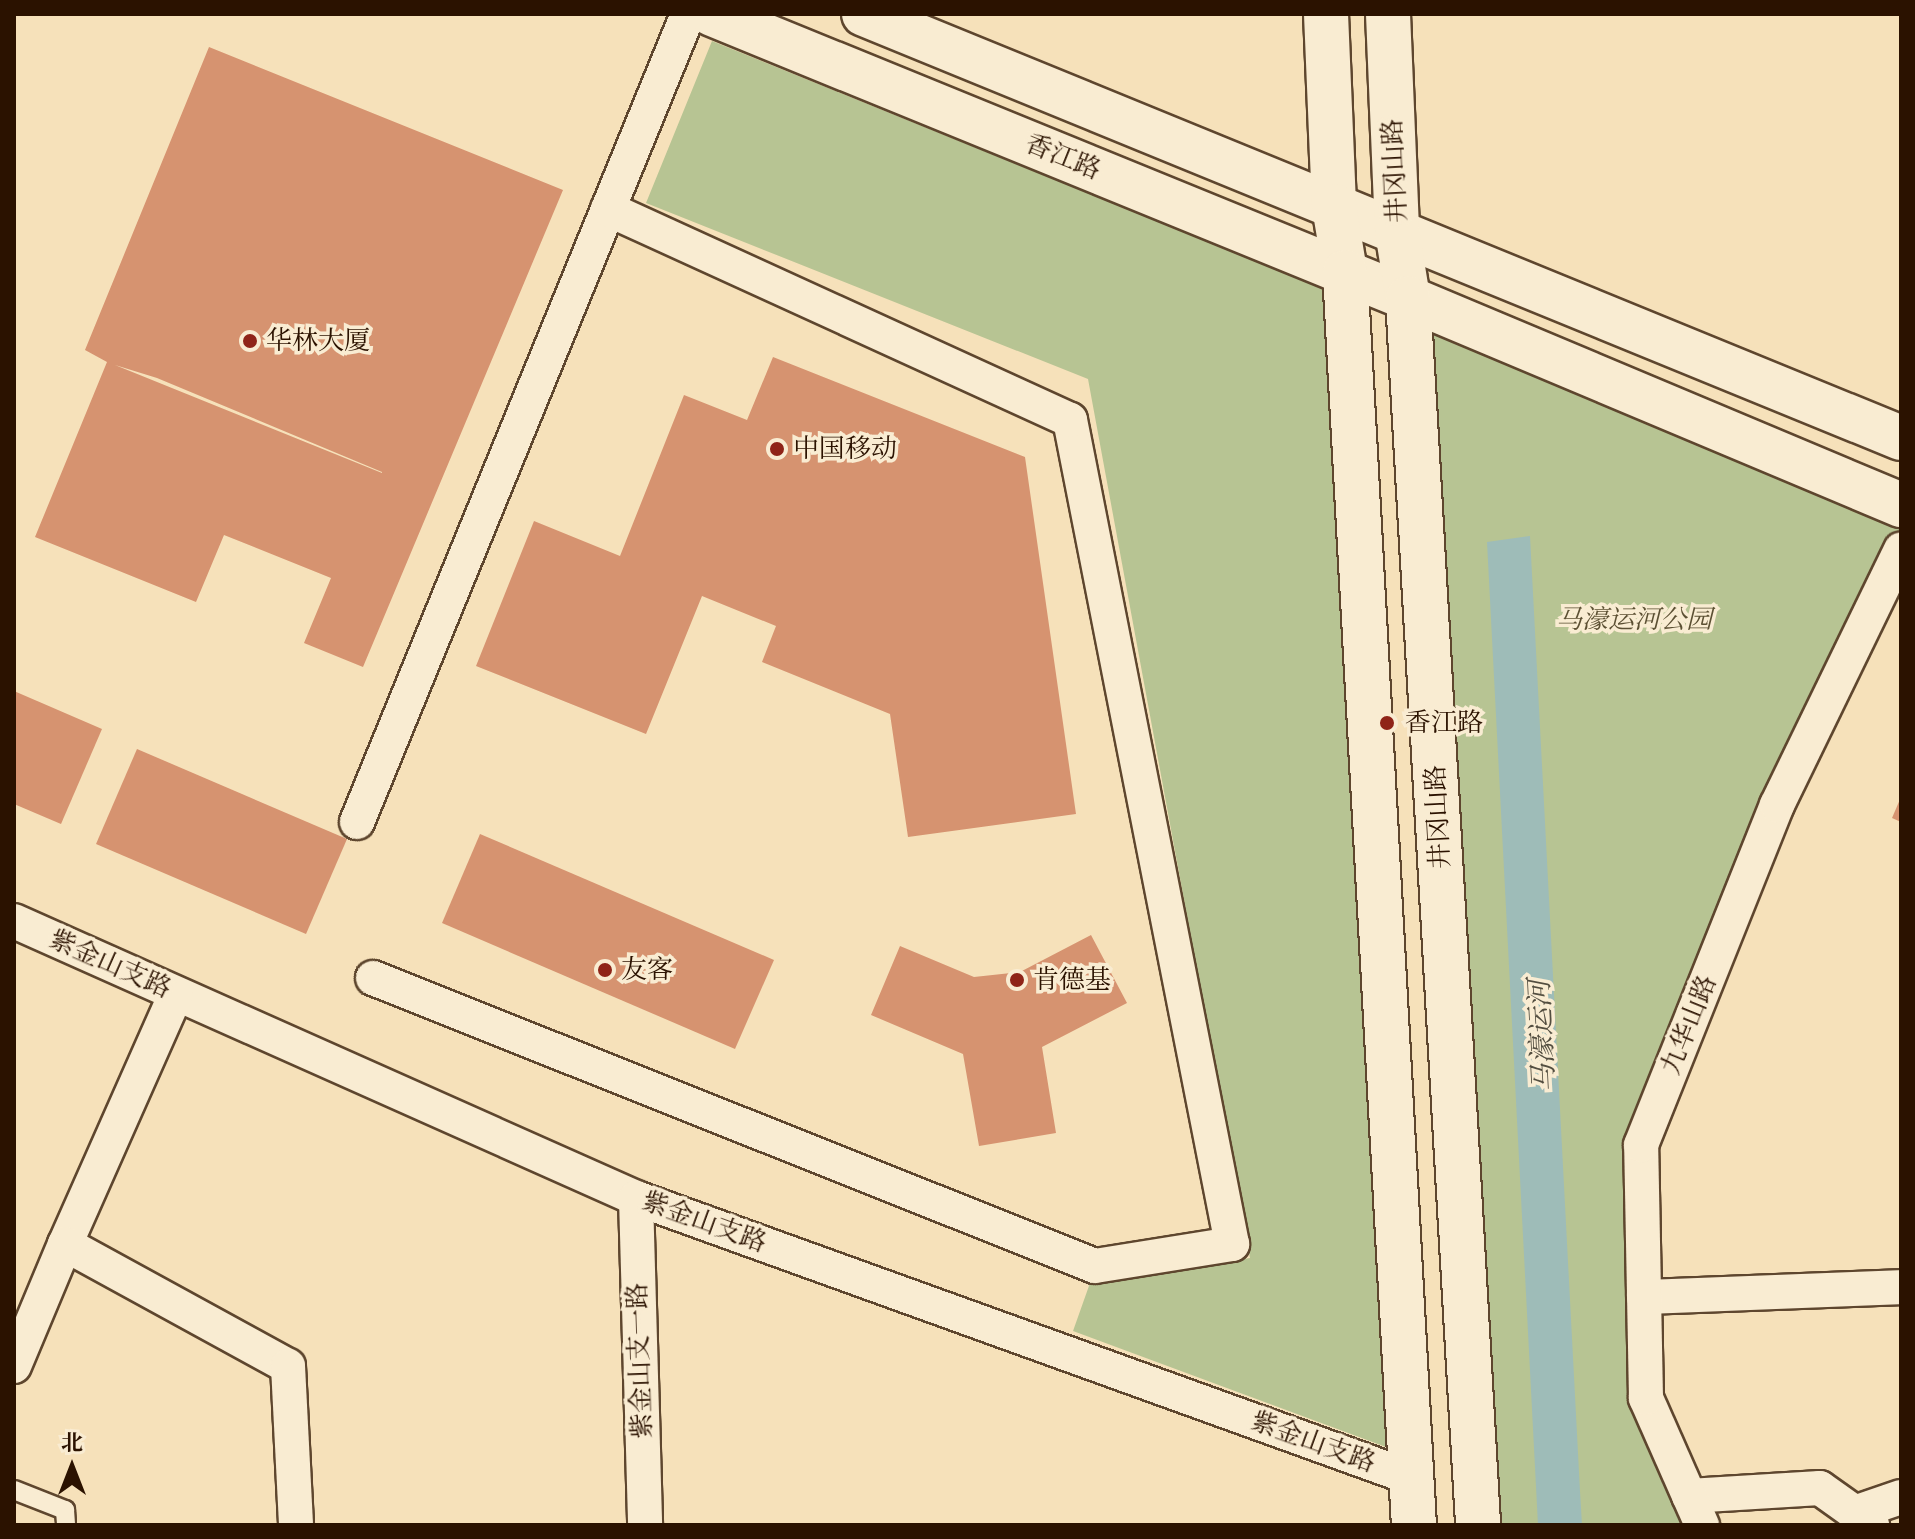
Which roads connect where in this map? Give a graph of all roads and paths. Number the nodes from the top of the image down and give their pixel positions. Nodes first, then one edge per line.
1 (688, 14) edge
2 (712, 14) edge
3 (864, 14) edge
4 (1326, 14) edge
5 (1388, 14) edge
6 (1334, 206) junction
7 (608, 209) junction
8 (1397, 231) junction
9 (1345, 272) junction
10 (1408, 298) junction
11 (1901, 438) edge
12 (1901, 505) edge
13 (1901, 550) edge
14 (357, 822) dead end
15 (14, 921) edge
16 (373, 978) dead end
17 (176, 994) junction
18 (636, 1198) junction
19 (65, 1244) junction
20 (1901, 1287) edge
21 (1644, 1297) junction
22 (14, 1366) edge
23 (1412, 1478) junction
24 (14, 1490) edge
25 (1901, 1497) edge
26 (1696, 1511) edge
27 (1863, 1519) edge
28 (66, 1525) edge
29 (296, 1525) edge
30 (645, 1525) edge
31 (1414, 1525) edge
32 (1478, 1525) edge

1 - 7 street
2 - 9 main road, 香江路
3 - 6 main road
4 - 6 main road
5 - 8 main road, 井冈山路
6 - 8 main road
6 - 9 main road
7 - 14 street
7 - 16 street
8 - 10 main road, 井冈山路
8 - 11 main road
9 - 10 main road, 香江路
9 - 23 main road
10 - 12 main road, 香江路
10 - 32 main road, 井冈山路
13 - 21 street, 九华山路
15 - 17 street, 紫金山支路
17 - 18 street, 紫金山支路
17 - 19 street
18 - 23 street, 紫金山支路
18 - 30 street, 紫金山支一路
19 - 22 street
19 - 29 street
20 - 21 street
21 - 26 street, 九华山路
23 - 31 main road
24 - 28 lane
25 - 27 street
26 - 27 street

